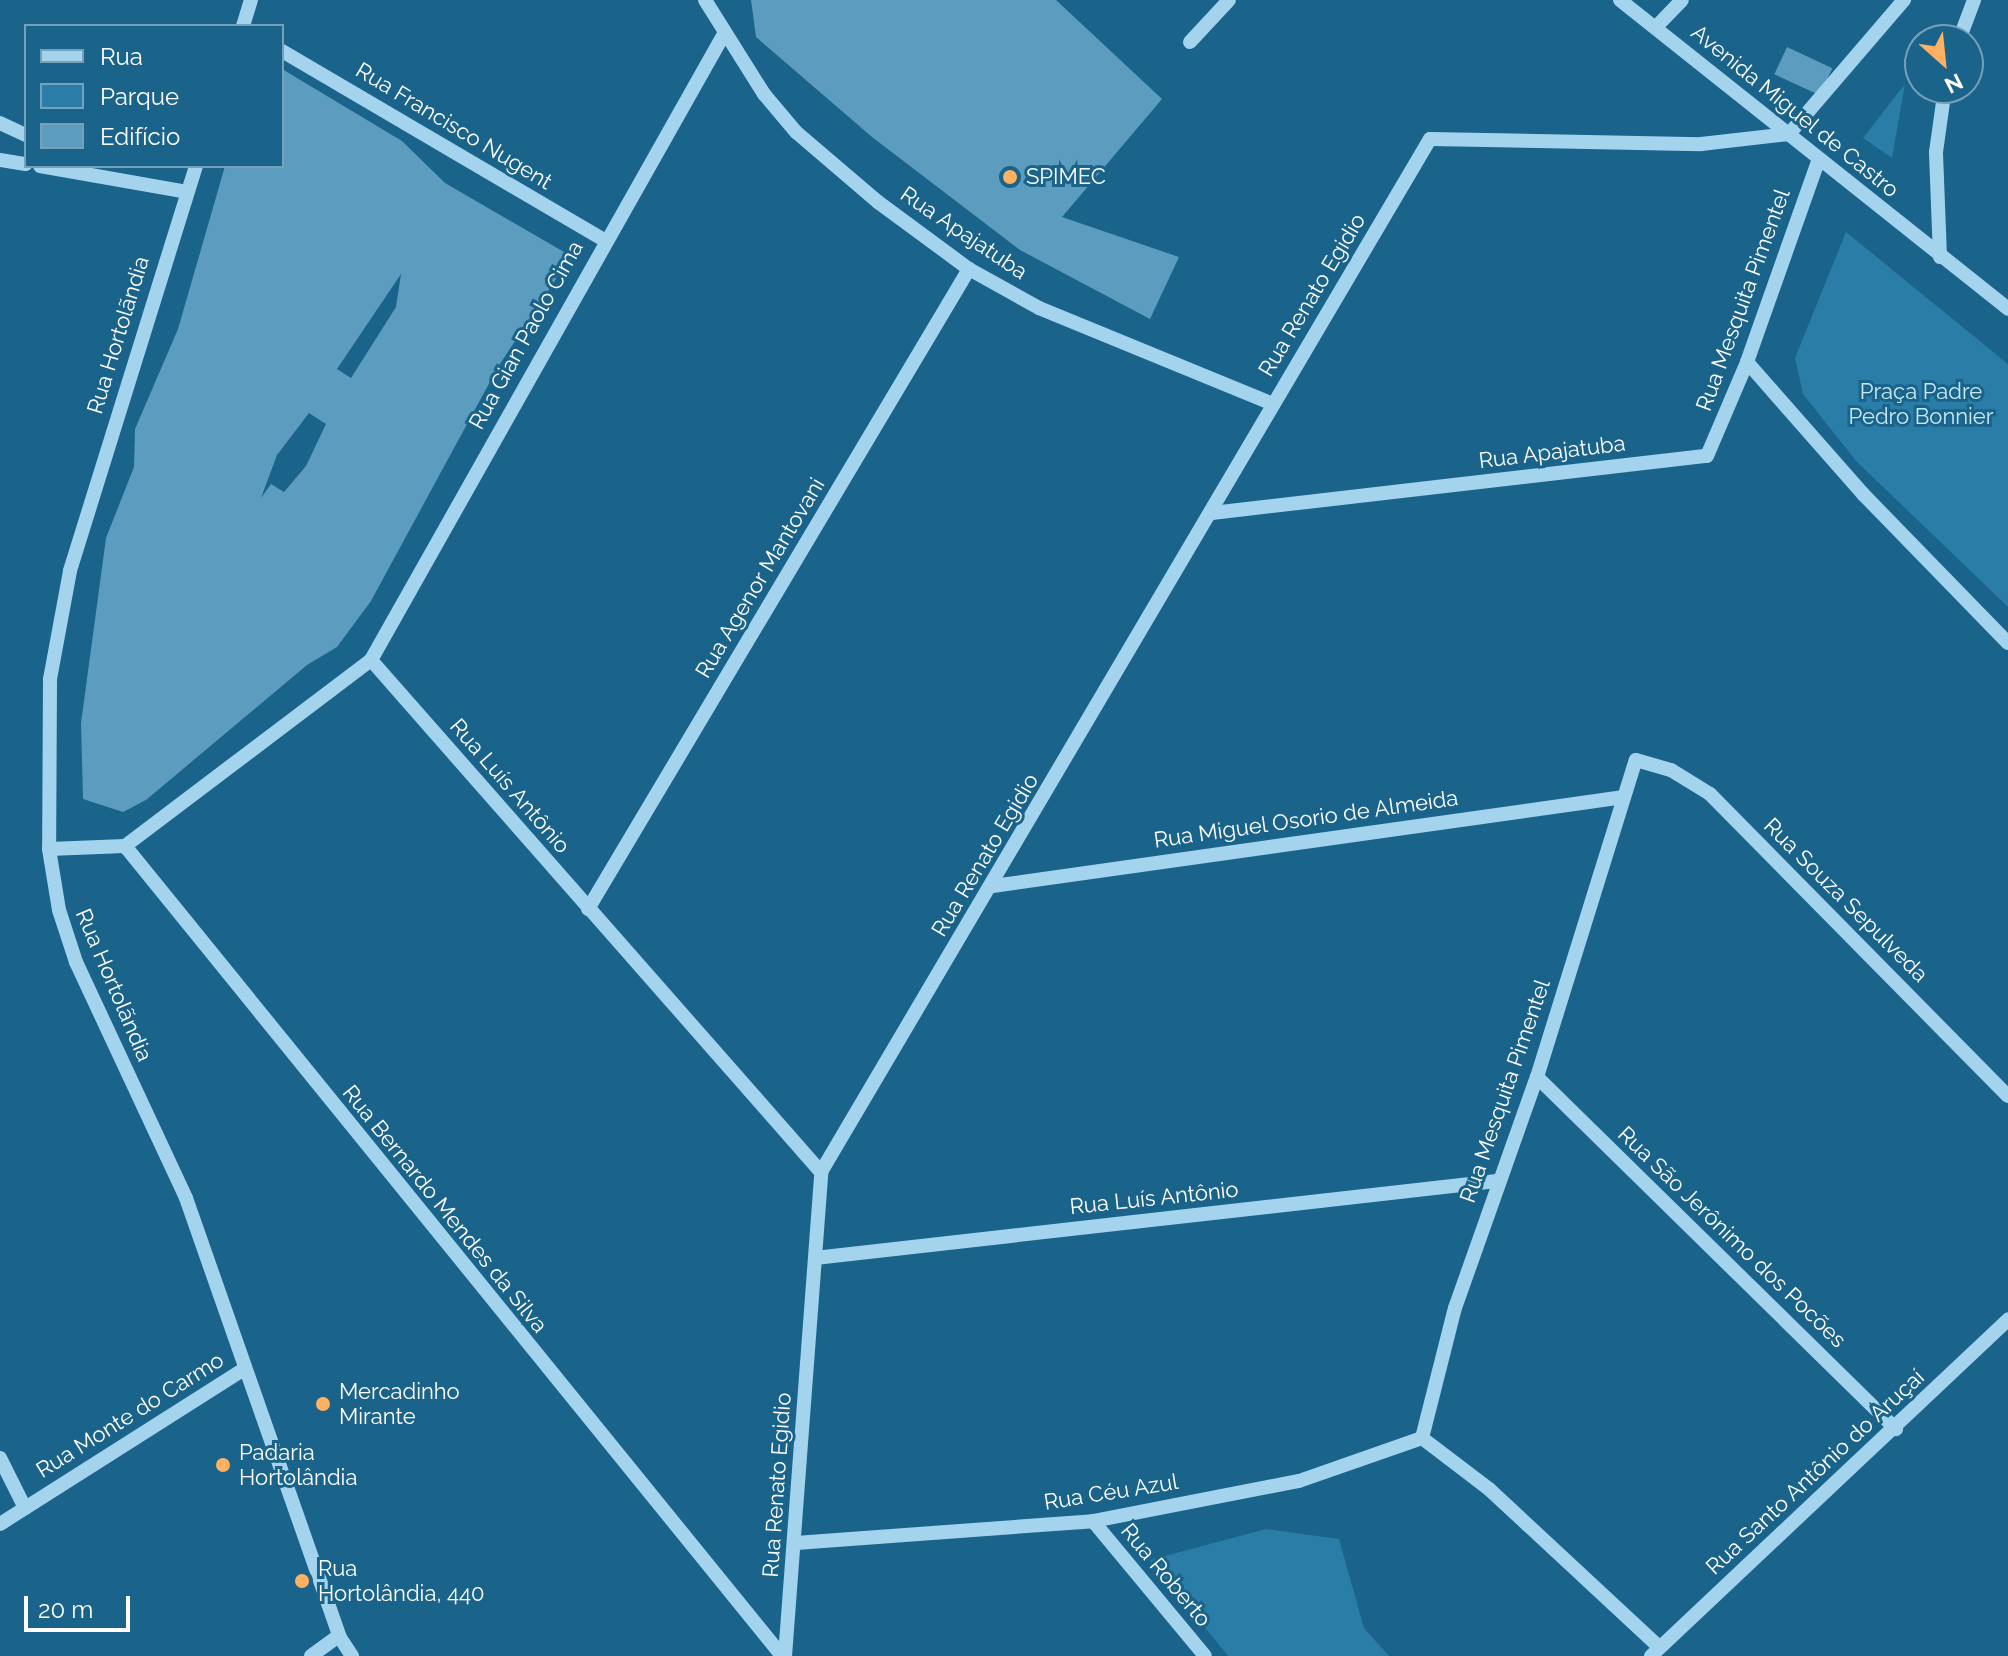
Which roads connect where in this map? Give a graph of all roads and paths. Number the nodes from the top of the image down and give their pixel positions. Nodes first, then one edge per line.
1 (251, 0) edge
2 (705, 0) edge
3 (1229, 0) edge
4 (1620, 0) edge
5 (1682, 0) edge
6 (1904, 0) edge
7 (1974, 0) edge
8 (244, 24) edge
9 (1965, 24) edge
10 (1656, 27) junction
11 (724, 34) junction
12 (1190, 42) dead end
13 (284, 52) edge
14 (1943, 104) edge
15 (0, 123) edge
16 (24, 134) edge
17 (1789, 134) junction
18 (1819, 159) junction
19 (0, 160) edge
20 (24, 164) edge
21 (195, 168) edge
22 (81, 169) edge
23 (187, 192) junction
24 (604, 240) junction
25 (1940, 257) junction
26 (969, 269) junction
27 (2008, 309) edge
28 (1747, 362) junction
29 (1273, 404) junction
30 (1707, 456) joint
31 (1212, 513) junction
32 (2008, 643) edge
33 (371, 660) junction
34 (1636, 760) joint
35 (1624, 797) junction
36 (125, 846) junction
37 (49, 849) junction
38 (993, 886) junction
39 (588, 909) junction
40 (1537, 1077) junction
41 (2008, 1096) edge
42 (821, 1172) junction
43 (1497, 1181) junction
44 (815, 1258) junction
45 (2008, 1319) edge
46 (244, 1369) junction
47 (1896, 1429) junction
48 (1422, 1438) junction
49 (1, 1462) edge
50 (25, 1508) junction
51 (1093, 1521) junction
52 (0, 1524) edge
53 (796, 1543) junction
54 (339, 1636) junction
55 (1655, 1652) edge
56 (311, 1656) edge
57 (352, 1656) edge
58 (783, 1656) edge
59 (1205, 1656) edge

1 - 8 street
2 - 11 street, Rua Apajatuba
3 - 12 street
4 - 10 street, Avenida Miguel de Castro
5 - 10 street
6 - 17 street
7 - 9 street
10 - 17 street, Avenida Miguel de Castro
11 - 24 street, Rua Gian Paolo Cima
11 - 26 street, Rua Apajatuba
13 - 24 street, Rua Francisco Nugent
14 - 25 street
15 - 16 street
17 - 18 street, Avenida Miguel de Castro
17 - 29 street, Rua Renato Egidio
18 - 25 street, Avenida Miguel de Castro
18 - 28 street, Rua Mesquita Pimentel
19 - 20 street
21 - 23 street, Rua Hortolãndia
22 - 23 street
23 - 37 street, Rua Hortolãndia
24 - 33 street, Rua Gian Paolo Cima
25 - 27 street, Avenida Miguel de Castro
26 - 29 street, Rua Apajatuba
26 - 39 street, Rua Agenor Mantovani
28 - 30 street, Rua Mesquita Pimentel
28 - 32 street
29 - 31 street, Rua Renato Egidio
30 - 31 street, Rua Apajatuba
31 - 38 street, Rua Renato Egidio
33 - 36 street
33 - 39 street, Rua Luís Antônio
34 - 35 street, Rua Mesquita Pimentel
34 - 41 street, Rua Souza Sepulveda
35 - 38 street, Rua Miguel Osorio de Almeida
35 - 40 street, Rua Mesquita Pimentel
36 - 37 street
36 - 58 street, Rua Bernardo Mendes da Silva
37 - 46 street, Rua Hortolãndia
38 - 42 street, Rua Renato Egidio
39 - 42 street, Rua Luís Antônio
40 - 43 street, Rua Mesquita Pimentel
40 - 47 street, Rua São Jerônimo dos Pocões
42 - 44 street, Rua Renato Egidio
43 - 44 street, Rua Luís Antônio
43 - 48 street, Rua Mesquita Pimentel
44 - 53 street, Rua Renato Egidio
45 - 47 street, Rua Santo Antônio do Aruçaí
46 - 50 street, Rua Monte do Carmo
46 - 54 street, Rua Hortolãndia
47 - 55 street, Rua Santo Antônio do Aruçaí
48 - 51 street, Rua Céu Azul
48 - 55 street
49 - 50 street
50 - 52 street, Rua Monte do Carmo
51 - 53 street, Rua Céu Azul
51 - 59 street, Rua Roberto
53 - 58 street, Rua Renato Egidio
54 - 56 street
54 - 57 street, Rua Hortolãndia

